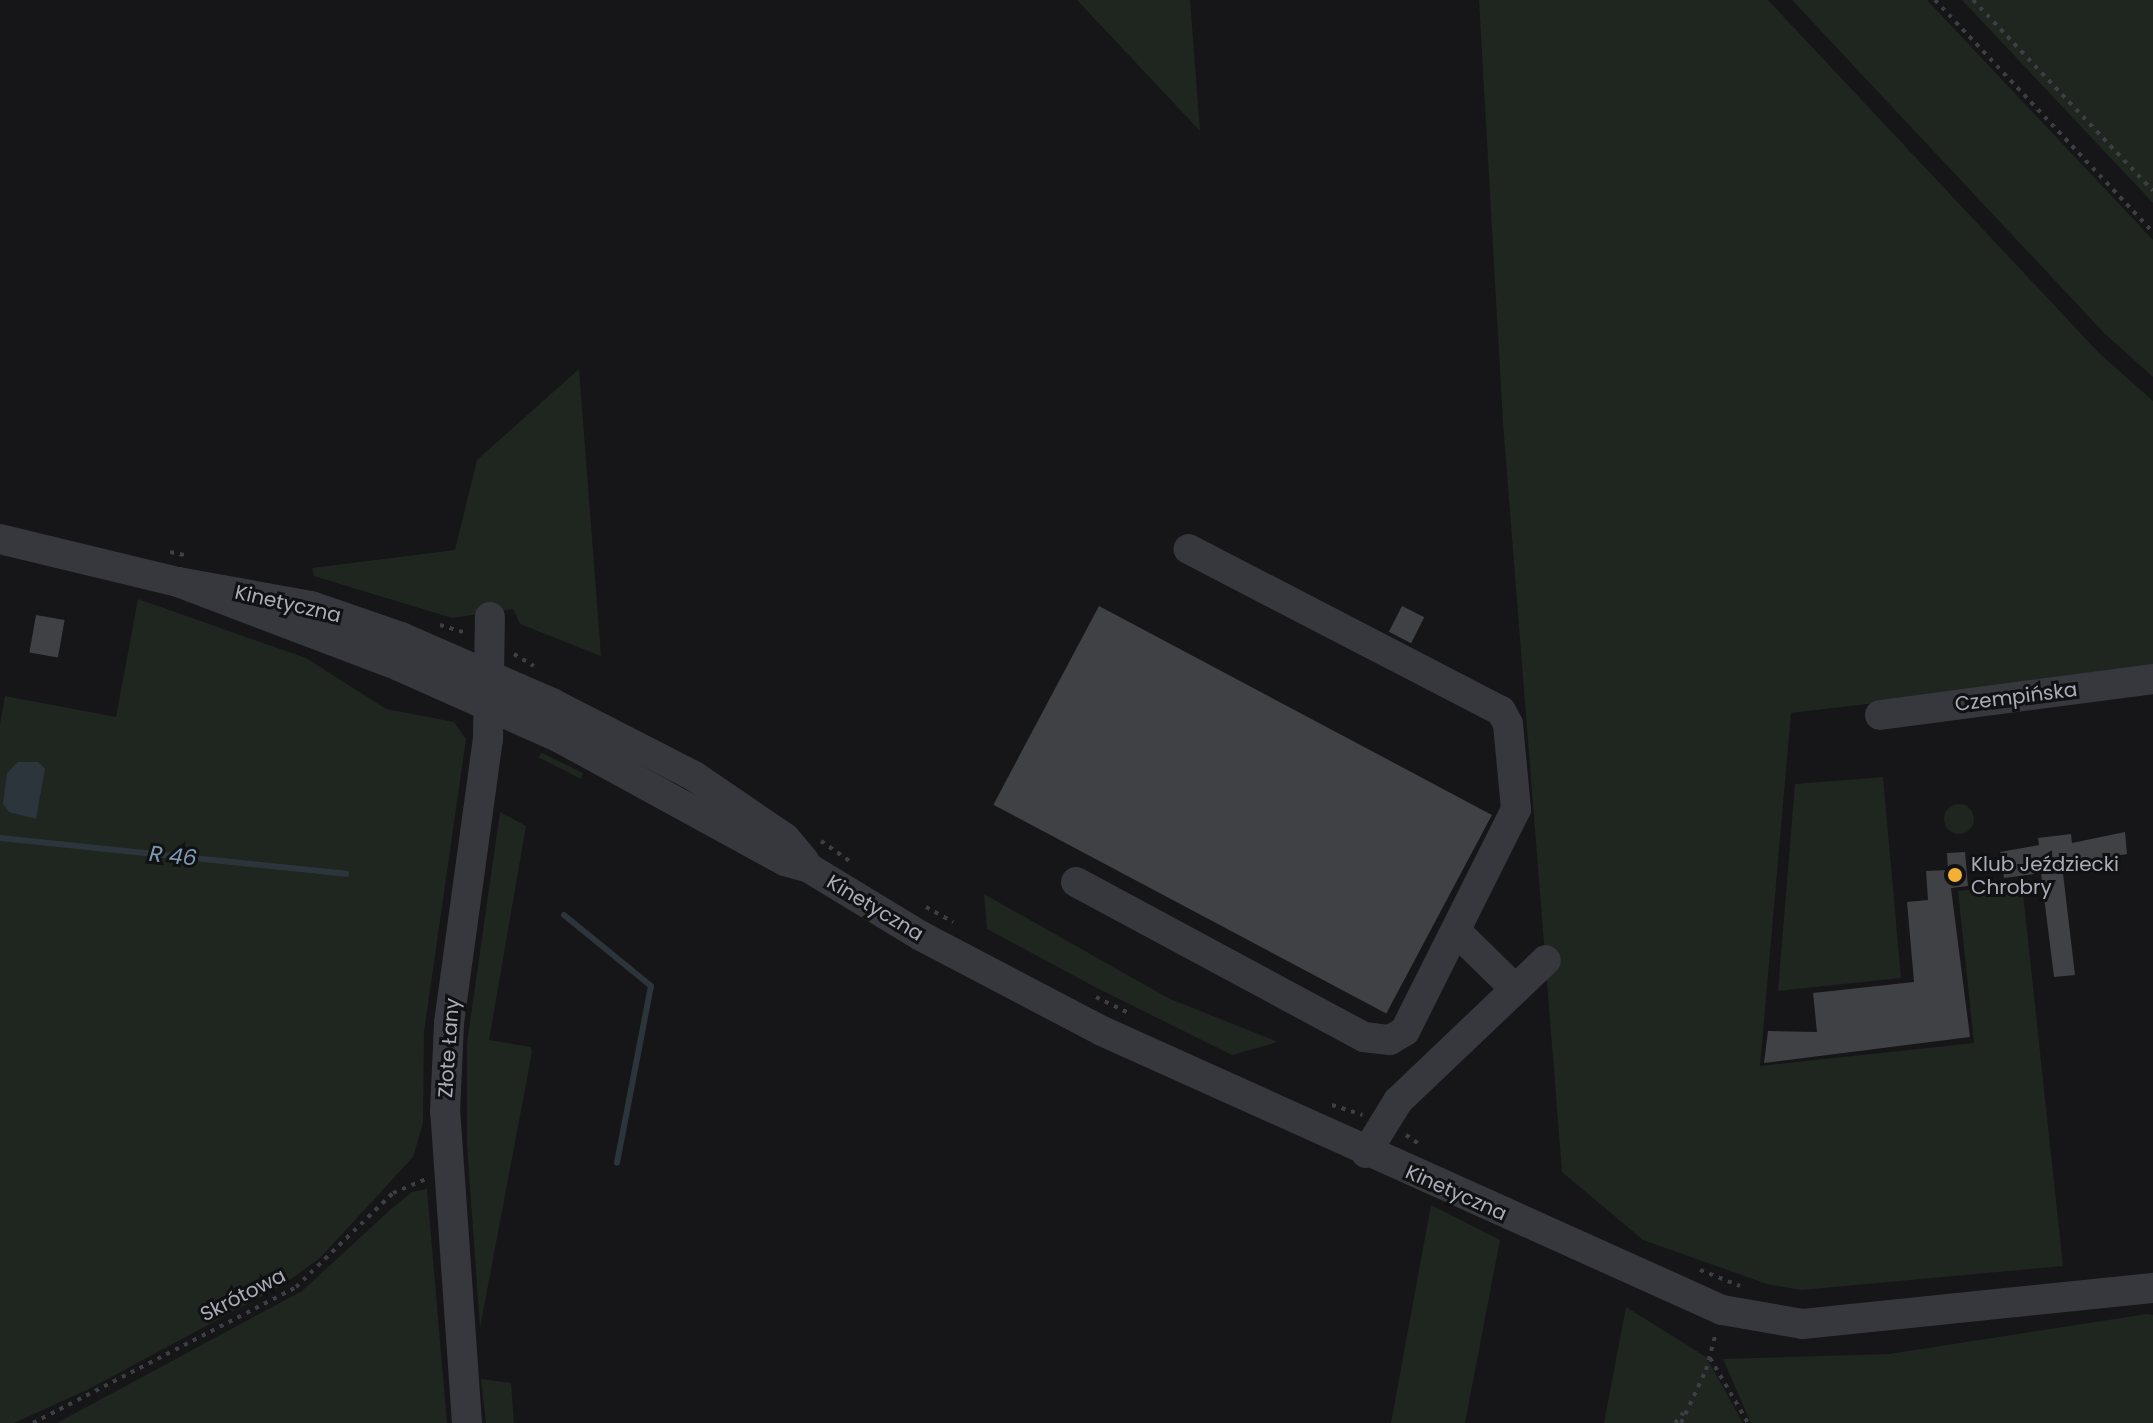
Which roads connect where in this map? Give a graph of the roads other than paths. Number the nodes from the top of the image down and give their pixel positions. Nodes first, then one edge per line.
1 (0, 539) edge
2 (1189, 549) dead end
3 (187, 570) junction
4 (490, 631) road end
5 (492, 675) junction
6 (2153, 679) edge
7 (490, 707) junction
8 (1880, 715) dead end
9 (809, 868) junction
10 (1076, 882) dead end
11 (1456, 931) junction
12 (1546, 960) dead end
13 (1515, 989) junction
14 (1366, 1153) junction
15 (2153, 1288) edge
16 (467, 1423) edge

1 - 3 street, Kinetyczna
2 - 11 street
3 - 5 street, Kinetyczna
3 - 7 street, Kinetyczna
4 - 5 street, Złote Łany
5 - 7 street, Złote Łany
5 - 9 street, Kinetyczna
6 - 8 street, Czempińska
7 - 9 street, Kinetyczna
7 - 16 street, Złote Łany
9 - 14 street, Kinetyczna
10 - 11 street
11 - 13 street
12 - 13 street
13 - 14 street
14 - 15 street, Kinetyczna

